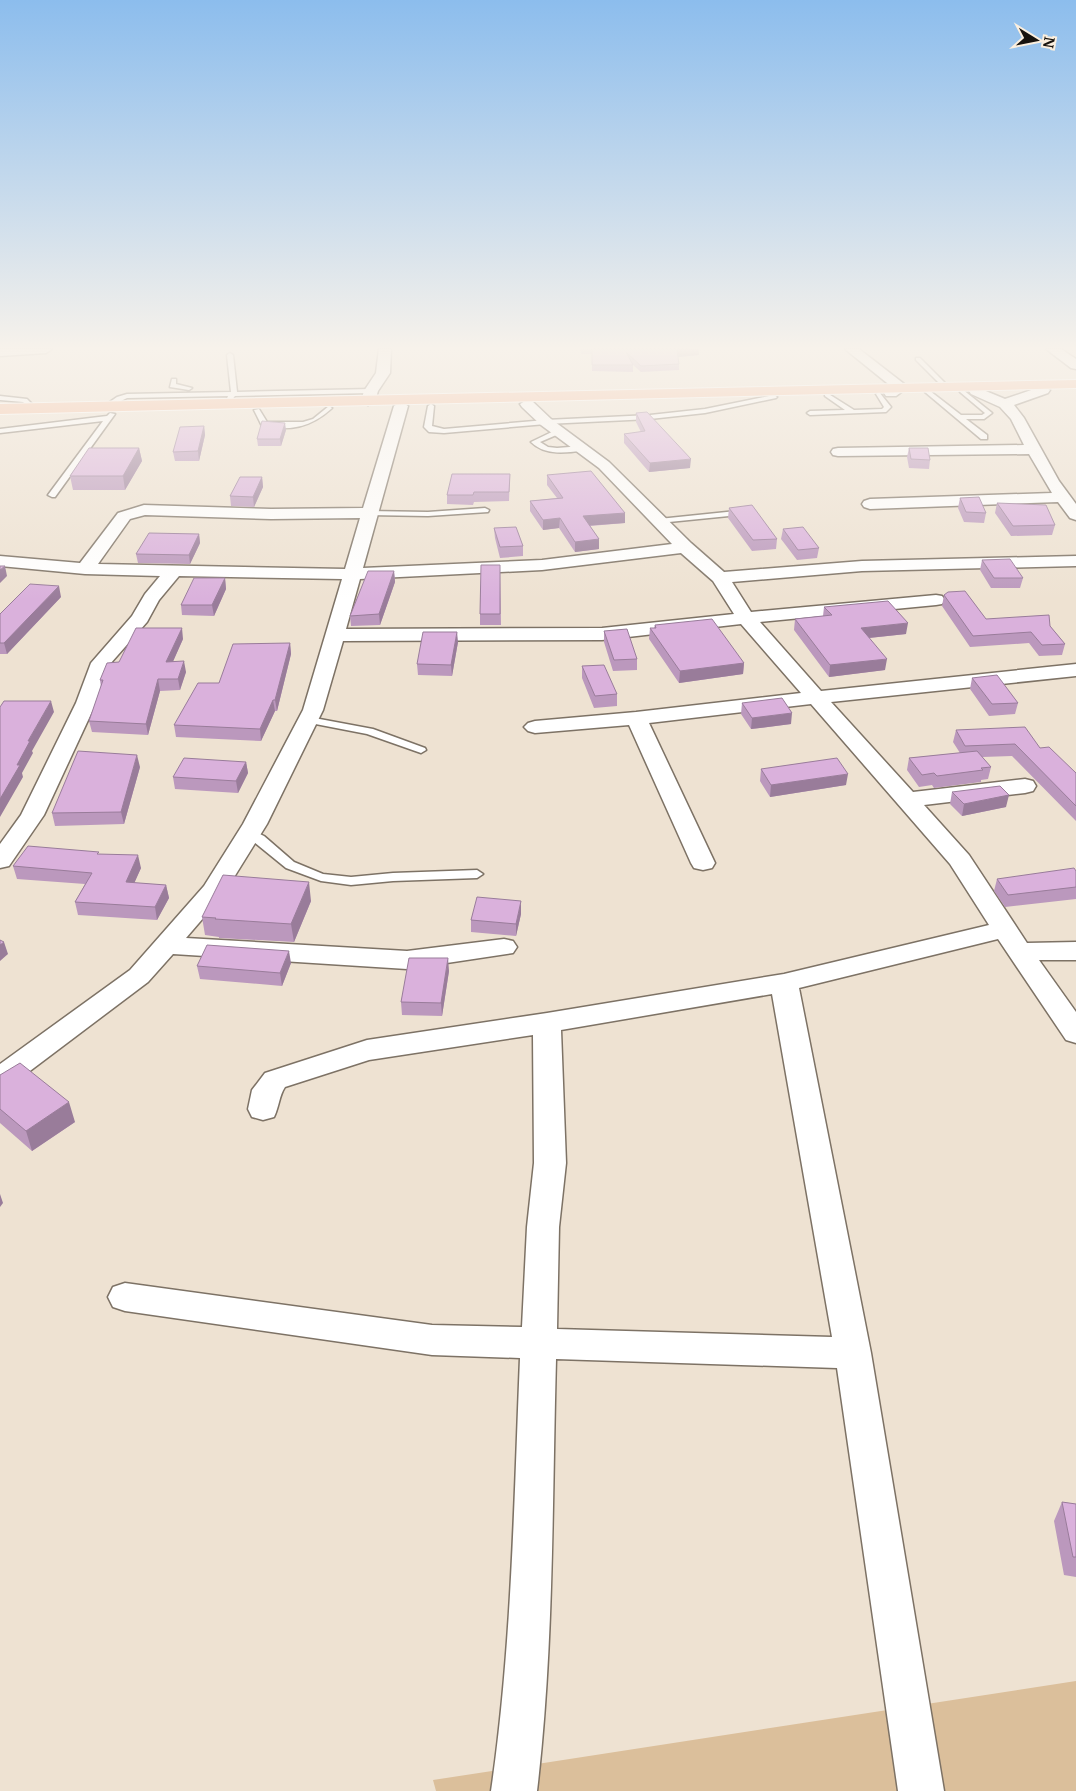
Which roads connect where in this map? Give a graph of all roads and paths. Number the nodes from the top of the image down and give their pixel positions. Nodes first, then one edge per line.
1 (96, 433) edge
2 (392, 433) edge
3 (561, 433) edge
4 (978, 433) edge
5 (1026, 433) edge
6 (984, 437) dead end
7 (1035, 448) junction
8 (838, 452) dead end
9 (1066, 489) junction
10 (52, 495) dead end
11 (870, 504) dead end
12 (485, 510) dead end
13 (746, 512) edge
14 (368, 513) junction
15 (1076, 514) edge
16 (659, 520) junction
17 (685, 547) junction
18 (1076, 561) edge
19 (0, 562) edge
20 (85, 569) junction
21 (173, 572) junction
22 (354, 574) junction
23 (720, 578) junction
24 (936, 600) dead end
25 (746, 618) junction
26 (335, 635) junction
27 (1076, 670) edge
28 (814, 697) junction
29 (636, 718) junction
30 (309, 720) junction
31 (535, 727) dead end
32 (421, 750) dead end
33 (1025, 786) dead end
34 (906, 800) junction
35 (250, 833) junction
36 (0, 861) edge
37 (702, 863) dead end
38 (477, 874) dead end
39 (1006, 929) junction
40 (166, 945) junction
41 (504, 947) dead end
42 (1076, 951) edge
43 (1019, 952) junction
44 (784, 983) junction
45 (547, 1023) junction
46 (1076, 1033) edge
47 (0, 1079) edge
48 (263, 1109) dead end
49 (125, 1297) dead end
50 (539, 1344) junction
51 (853, 1353) junction
52 (514, 1791) edge
53 (921, 1791) edge

1 - 10 lane
2 - 14 street
3 - 16 street
4 - 6 lane
5 - 7 street
7 - 8 street
7 - 9 street
9 - 11 street
9 - 15 street
12 - 14 lane
13 - 16 lane
14 - 20 street
14 - 22 street
16 - 17 street
17 - 22 street
17 - 23 street
18 - 23 street
19 - 20 street
20 - 21 street
21 - 22 street
21 - 36 street
22 - 26 street
23 - 25 street
24 - 25 street
25 - 26 street
25 - 28 street
26 - 30 street
27 - 28 street
28 - 29 street
28 - 34 street
29 - 31 street
29 - 37 street
30 - 32 lane
30 - 35 street
33 - 34 street
34 - 39 street
35 - 38 lane
35 - 40 street
39 - 43 street
39 - 44 street
40 - 41 street
40 - 47 street
42 - 43 street
43 - 46 street
44 - 45 street
44 - 51 street
45 - 48 street
45 - 50 street
49 - 50 street
50 - 51 street
50 - 52 street
51 - 53 street

